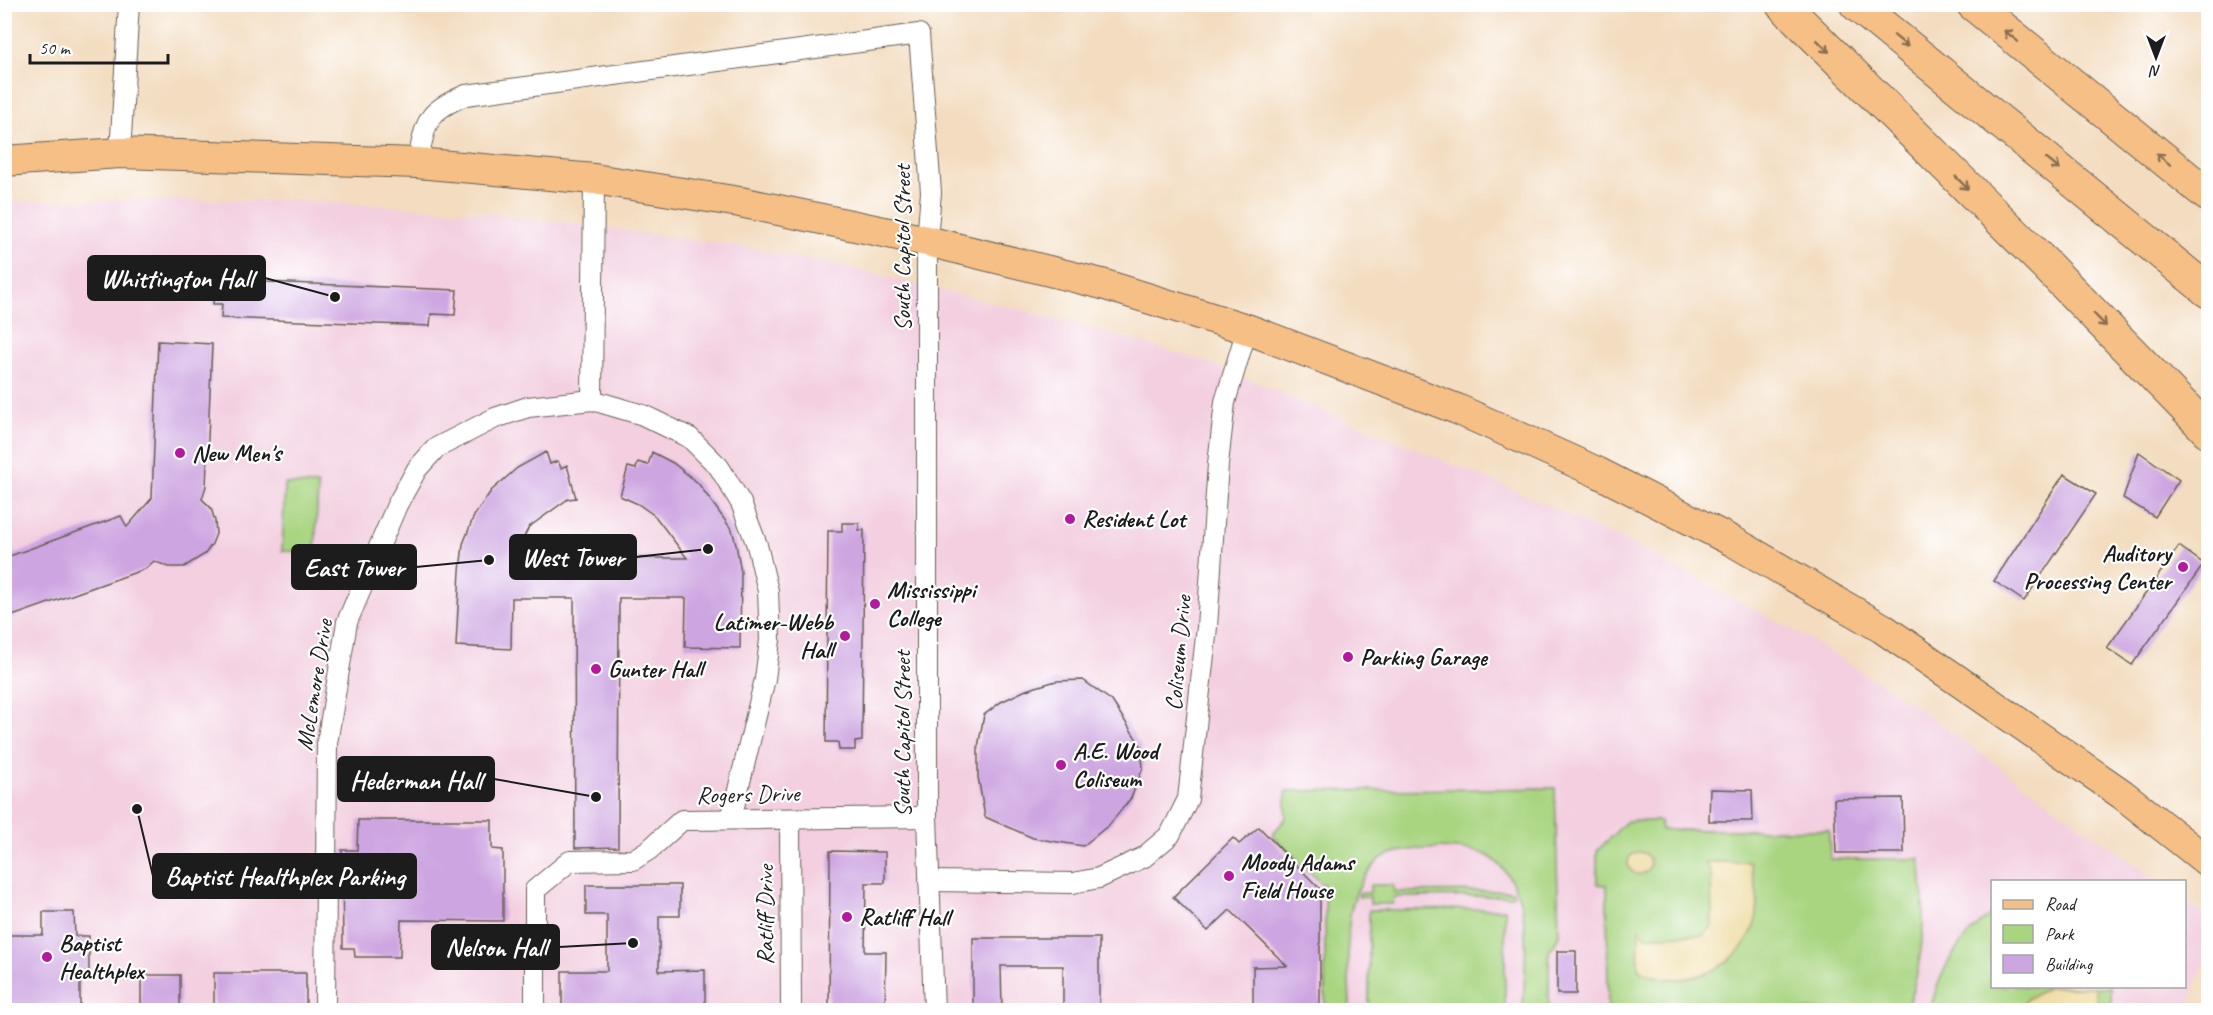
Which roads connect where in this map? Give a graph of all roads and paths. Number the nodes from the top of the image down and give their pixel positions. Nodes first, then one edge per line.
1 (129, 4) edge
2 (1782, 4) edge
3 (1856, 4) edge
4 (1973, 4) edge
5 (120, 153) junction
6 (4, 161) edge
7 (417, 163) junction
8 (594, 179) junction
9 (2208, 195) edge
10 (927, 241) junction
11 (2208, 291) edge
12 (1247, 329) junction
13 (592, 400) junction
14 (2208, 431) edge
15 (927, 817) junction
16 (731, 819) junction
17 (790, 819) junction
18 (2208, 862) edge
19 (929, 881) junction
20 (325, 1011) edge
21 (535, 1011) edge
22 (791, 1011) edge
23 (934, 1011) edge

1 - 5 street
2 -> 14 highway
3 -> 11 highway
9 -> 4 highway
5 - 6 main road
5 - 7 main road
7 - 8 main road
7 - 10 street, South Capitol Street
8 - 10 main road
8 - 13 street
10 - 12 main road
10 - 15 street, South Capitol Street
12 - 18 main road
12 - 19 street, Coliseum Drive
13 - 16 street
13 - 20 street, McLemore Drive
15 - 17 street, Rogers Drive
15 - 19 street, South Capitol Street
16 - 17 street, Rogers Drive
16 - 21 street, Rogers Drive
17 - 22 street, Ratliff Drive
19 - 23 street, South Capitol Street

